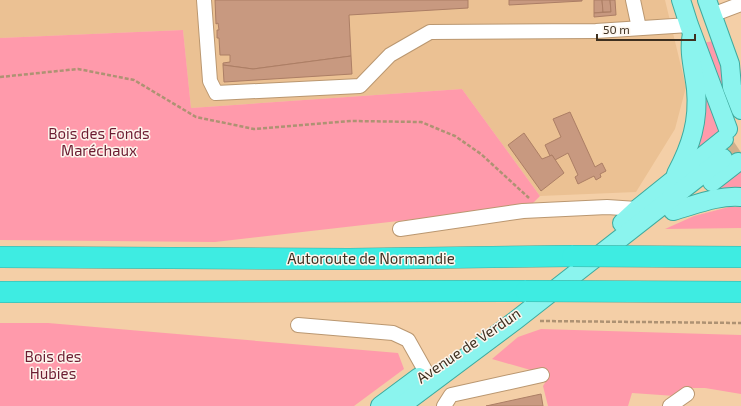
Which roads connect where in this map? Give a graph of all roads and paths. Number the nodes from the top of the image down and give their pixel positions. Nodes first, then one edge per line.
1 (204, 0) edge
2 (632, 0) edge
3 (681, 0) edge
4 (740, 0) edge
5 (741, 4) edge
6 (712, 13) edge
7 (689, 26) junction
8 (639, 28) junction
9 (736, 71) edge
10 (0, 77) edge
11 (741, 110) edge
12 (731, 129) edge
13 (734, 161) edge
14 (674, 179) junction
15 (741, 197) edge
16 (637, 209) junction
17 (546, 210) junction
18 (673, 211) junction
19 (400, 229) dead end
20 (741, 256) edge
21 (0, 257) edge
22 (582, 259) junction
23 (559, 286) junction
24 (0, 292) edge
25 (741, 292) edge
26 (516, 320) junction
27 (741, 323) edge
28 (298, 325) dead end
29 (426, 372) junction
30 (542, 375) dead end
31 (687, 394) dead end
32 (380, 406) edge
33 (401, 406) edge
34 (444, 406) edge
35 (670, 406) edge

1 - 8 street
2 - 8 street
3 - 7 main road
4 - 5 street
5 - 6 street
6 - 7 main road
6 - 7 main road
6 - 9 main road
7 - 8 street
7 - 12 main road
7 - 14 main road
9 - 11 main road
10 - 17 path
12 - 13 main road
12 - 14 main road
13 - 18 main road
13 - 22 main road, Avenue de Verdun
14 - 16 main road
15 - 18 main road
16 - 17 street
16 - 22 main road
17 - 19 street
18 - 22 main road
20 - 22 highway, Autoroute de Normandie, bridge
21 - 22 highway, Autoroute de Normandie
22 - 23 main road, Avenue de Verdun
23 - 26 main road, Avenue de Verdun
23 - 29 main road, Avenue de Verdun
24 - 25 highway, bridge
26 - 27 path
26 - 33 main road, Avenue de Verdun
28 - 29 street
29 - 32 main road, Avenue de Verdun
30 - 34 street
31 - 35 street

